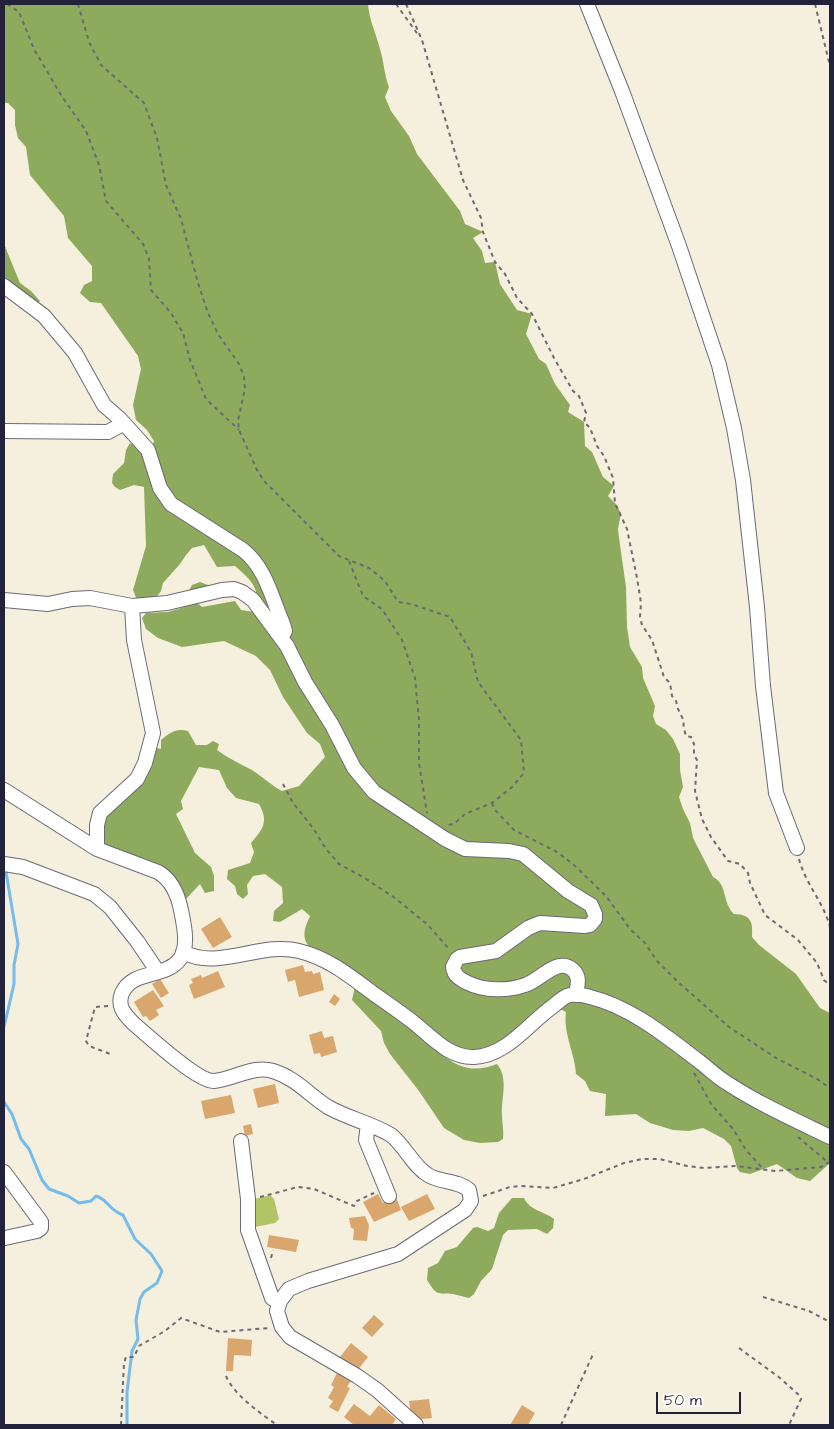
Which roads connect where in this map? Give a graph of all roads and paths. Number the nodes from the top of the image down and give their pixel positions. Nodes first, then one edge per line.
1 (7, 4) edge
2 (78, 4) edge
3 (396, 4) edge
4 (406, 4) edge
5 (587, 4) edge
6 (815, 4) edge
7 (422, 40) junction
8 (830, 66) edge
9 (4, 286) edge
10 (120, 419) junction
11 (4, 430) edge
12 (239, 430) junction
13 (349, 560) junction
14 (4, 600) edge
15 (132, 606) junction
16 (282, 638) junction
17 (282, 784) dead end
18 (4, 790) edge
19 (492, 803) junction
20 (430, 829) junction
21 (797, 848) joint
22 (97, 849) junction
23 (4, 864) edge
24 (830, 927) edge
25 (184, 952) junction
26 (457, 959) junction
27 (158, 972) junction
28 (830, 984) edge
29 (576, 995) junction
30 (120, 1005) junction
31 (113, 1055) dead end
32 (694, 1074) dead end
33 (830, 1088) edge
34 (368, 1124) junction
35 (830, 1137) edge
36 (242, 1141) dead end
37 (830, 1164) edge
38 (765, 1170) junction
39 (4, 1172) edge
40 (387, 1191) joint
41 (248, 1199) junction
42 (471, 1199) junction
43 (5, 1238) dead end
44 (763, 1296) dead end
45 (279, 1304) junction
46 (830, 1322) edge
47 (282, 1327) junction
48 (739, 1348) dead end
49 (594, 1352) dead end
50 (226, 1376) dead end
51 (121, 1425) edge
52 (277, 1425) edge
53 (416, 1425) edge
54 (561, 1425) edge
55 (789, 1425) edge

1 - 12 path
2 - 12 path
3 - 7 path
4 - 7 path
5 - 21 street
6 - 8 path
7 - 28 path
9 - 10 street
10 - 11 street
10 - 16 street
12 - 13 path
13 - 19 path
13 - 20 path
14 - 15 street
15 - 16 street
15 - 22 street
16 - 20 street
17 - 26 path
18 - 22 street
19 - 20 path
19 - 33 path
20 - 26 street
21 - 24 path
22 - 25 street
23 - 27 street
25 - 27 street
25 - 29 street
26 - 29 street
27 - 30 street
29 - 35 street
30 - 31 path
30 - 34 street
32 - 38 path
34 - 40 street
34 - 42 street
36 - 41 street
37 - 38 path
38 - 42 path
39 - 43 street
40 - 41 path
41 - 45 street
42 - 45 street
44 - 46 path
45 - 47 street
47 - 51 path
47 - 53 street
48 - 55 path
49 - 54 path
50 - 52 path

